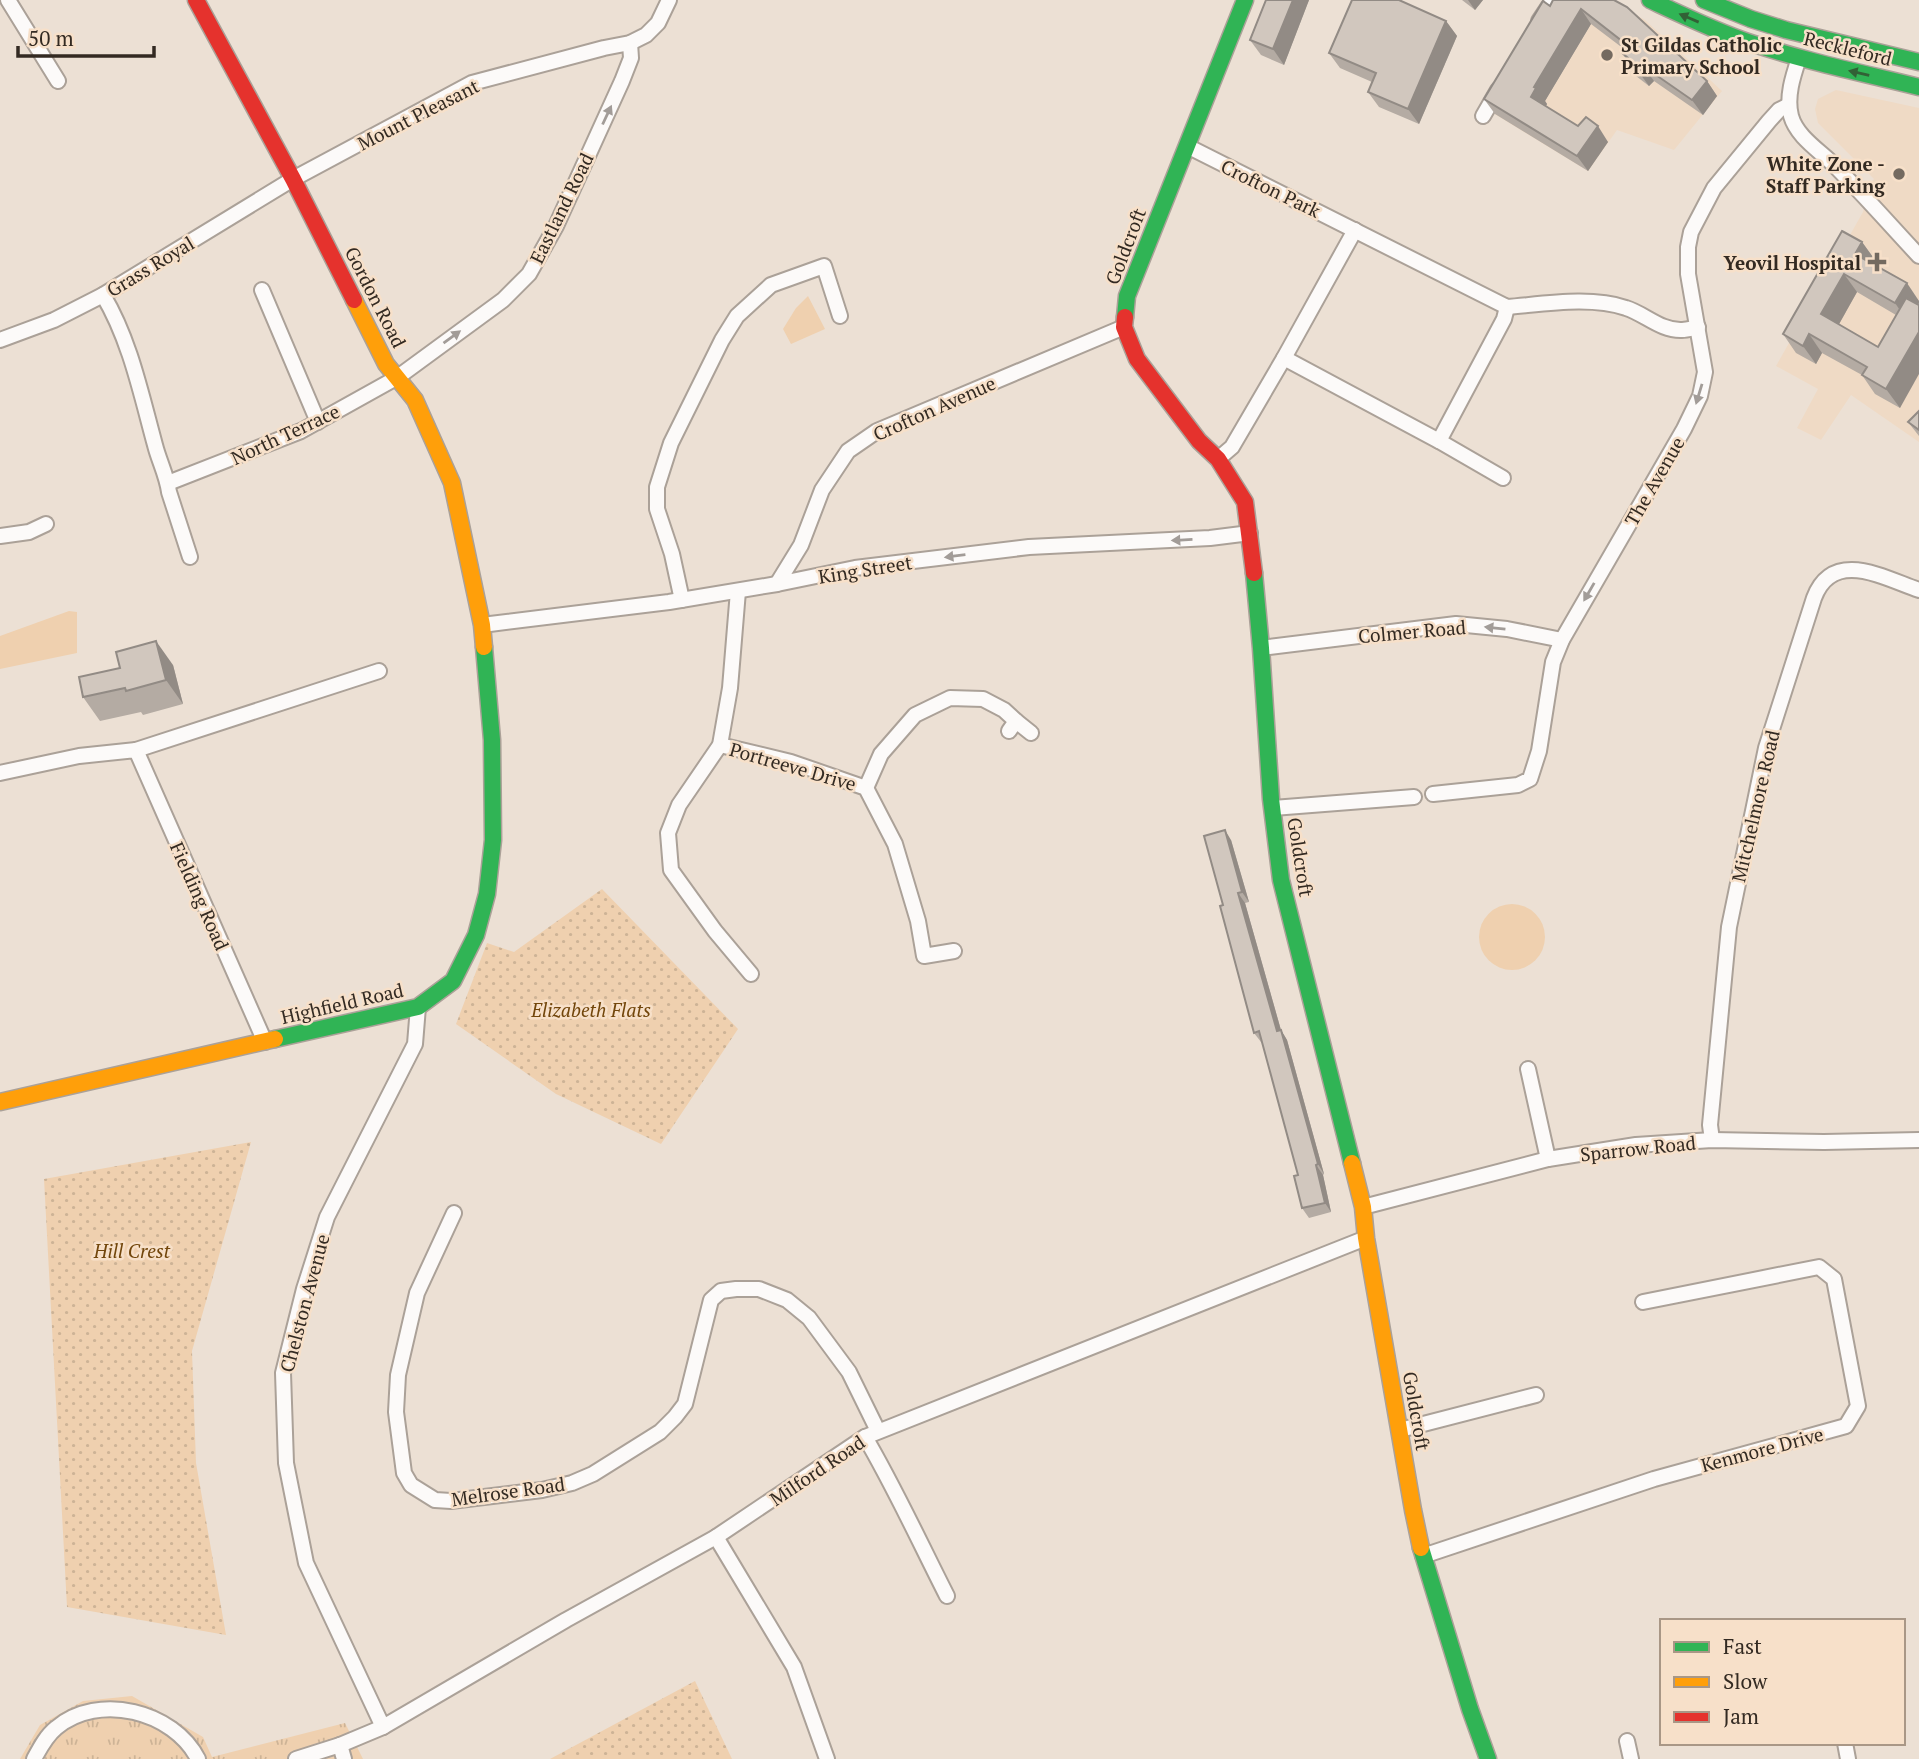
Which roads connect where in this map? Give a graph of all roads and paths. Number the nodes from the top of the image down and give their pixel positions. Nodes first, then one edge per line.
1 (8, 0) edge
2 (668, 0) edge
3 (1245, 0) edge
4 (1553, 0) edge
5 (1650, 0) edge
6 (1704, 0) edge
7 (198, 1) edge
8 (1533, 29) edge
9 (630, 43) junction
10 (1799, 58) junction
11 (1919, 62) edge
12 (1508, 72) edge
13 (58, 81) dead end
14 (1919, 87) edge
15 (1790, 105) junction
16 (1483, 116) dead end
17 (1187, 146) junction
18 (293, 178) junction
19 (1355, 230) junction
20 (1919, 256) edge
21 (262, 290) dead end
22 (103, 295) junction
23 (1507, 307) junction
24 (840, 316) dead end
25 (1124, 327) junction
26 (1698, 327) junction
27 (0, 340) edge
28 (1284, 358) junction
29 (398, 377) junction
30 (318, 422) junction
31 (1439, 441) junction
32 (1217, 459) junction
33 (1503, 478) dead end
34 (168, 483) junction
35 (46, 524) dead end
36 (1250, 533) junction
37 (0, 536) edge
38 (190, 556) dead end
39 (777, 584) junction
40 (1919, 590) edge
41 (738, 591) junction
42 (682, 600) junction
43 (482, 625) junction
44 (1562, 640) junction
45 (1261, 648) junction
46 (380, 671) dead end
47 (1031, 733) dead end
48 (720, 745) junction
49 (136, 750) junction
50 (0, 773) edge
51 (866, 788) junction
52 (1433, 794) dead end
53 (1414, 797) dead end
54 (1273, 808) junction
55 (954, 951) dead end
56 (751, 974) dead end
57 (418, 1007) junction
58 (265, 1042) junction
59 (1528, 1069) dead end
60 (0, 1101) edge
61 (1712, 1140) junction
62 (1919, 1140) edge
63 (1548, 1159) junction
64 (1363, 1207) junction
65 (454, 1213) dead end
66 (1366, 1238) junction
67 (1643, 1302) dead end
68 (1536, 1395) dead end
69 (1400, 1430) junction
70 (872, 1434) junction
71 (716, 1537) junction
72 (1423, 1556) junction
73 (947, 1596) dead end
74 (383, 1727) junction
75 (1627, 1741) dead end
76 (342, 1752) edge
77 (34, 1759) edge
78 (198, 1759) edge
79 (296, 1759) edge
80 (827, 1759) edge
81 (1488, 1759) edge
82 (1632, 1759) edge

1 - 13 street
2 - 9 street
3 - 17 street, Goldcroft
4 - 8 street
10 -> 5 street, Reckleford
6 - 11 street, Reckleford
7 - 18 street, Gordon Road
9 - 18 street, Mount Pleasant
29 -> 9 street, Eastland Road
14 -> 10 street, Reckleford
10 - 15 street
12 - 16 street
15 - 20 street
15 - 26 street, The Avenue
17 - 19 street, Crofton Park
17 - 25 street, Goldcroft
18 - 22 street, Grass Royal
18 - 29 street, Gordon Road
19 - 23 street, Crofton Park
19 - 28 street
21 - 30 street
22 - 27 street, Grass Royal
22 - 34 street
23 - 26 street
23 - 31 street
24 - 42 street
25 - 32 street, Goldcroft
25 - 39 street, Crofton Avenue
26 -> 44 street, The Avenue
28 - 31 street
28 - 32 street
29 - 30 street, North Terrace
29 - 43 street, Gordon Road
30 - 34 street, North Terrace
31 - 33 street
32 - 36 street, Goldcroft
34 - 38 street
35 - 37 street
36 -> 39 street, King Street
36 - 45 street, Goldcroft
39 - 41 street, King Street
40 - 61 street, Mitchelmore Road
41 - 42 street, King Street
41 - 48 street
42 - 43 street, King Street
43 - 57 street, Highfield Road
44 -> 45 street, Colmer Road
44 - 52 street, The Avenue
45 - 54 street, Goldcroft
46 - 49 street
47 - 51 street
48 - 51 street, Portreeve Drive
48 - 56 street
49 - 50 street
49 - 58 street, Fielding Road
51 - 55 street, Portreeve Drive
53 - 54 street
54 - 64 street, Goldcroft
57 - 58 street, Highfield Road
57 - 74 street, Chelston Avenue
58 - 60 street, Highfield Road
59 - 63 street
61 - 62 street, Sparrow Road
61 - 63 street, Sparrow Road
63 - 64 street, Sparrow Road
64 - 66 street, Goldcroft
65 - 70 street, Melrose Road
66 - 69 street, Goldcroft
66 - 70 street, Milford Road
67 - 72 street, Kenmore Drive
68 - 69 street
69 - 72 street, Goldcroft
70 - 71 street, Milford Road
70 - 73 street, Melrose Road
71 - 74 street, Milford Road
71 - 80 street
72 - 81 street, Goldcroft
74 - 76 street, Milford Road
75 - 82 street
76 - 79 street, Milford Road
77 - 78 street

